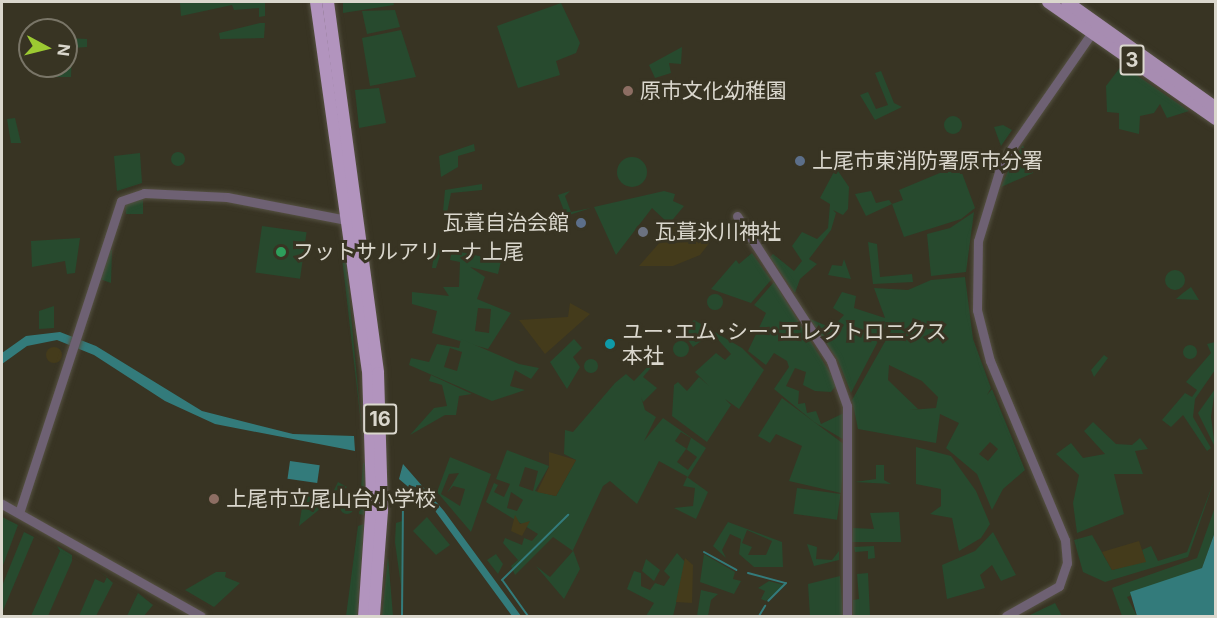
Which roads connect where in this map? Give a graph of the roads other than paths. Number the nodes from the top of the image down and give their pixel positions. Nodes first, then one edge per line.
1 (316, 2) edge
2 (328, 2) edge
3 (1048, 2) edge
4 (1067, 2) edge
5 (1094, 28) junction
6 (1215, 108) edge
7 (1215, 119) edge
8 (736, 216) dead end
9 (354, 221) junction
10 (2, 504) edge
11 (19, 513) junction
12 (201, 616) edge
13 (364, 616) edge
14 (374, 616) edge
15 (848, 616) edge
16 (1006, 616) edge

1 - 9 highway, 16
2 - 9 highway, 16
3 - 5 main road, 3
4 - 5 main road, 3
5 - 6 main road, 3
5 - 7 main road, 3
5 - 16 street
8 - 15 street
9 - 11 street
9 - 13 highway, 16
9 - 14 highway, 16
10 - 11 street
11 - 12 street

